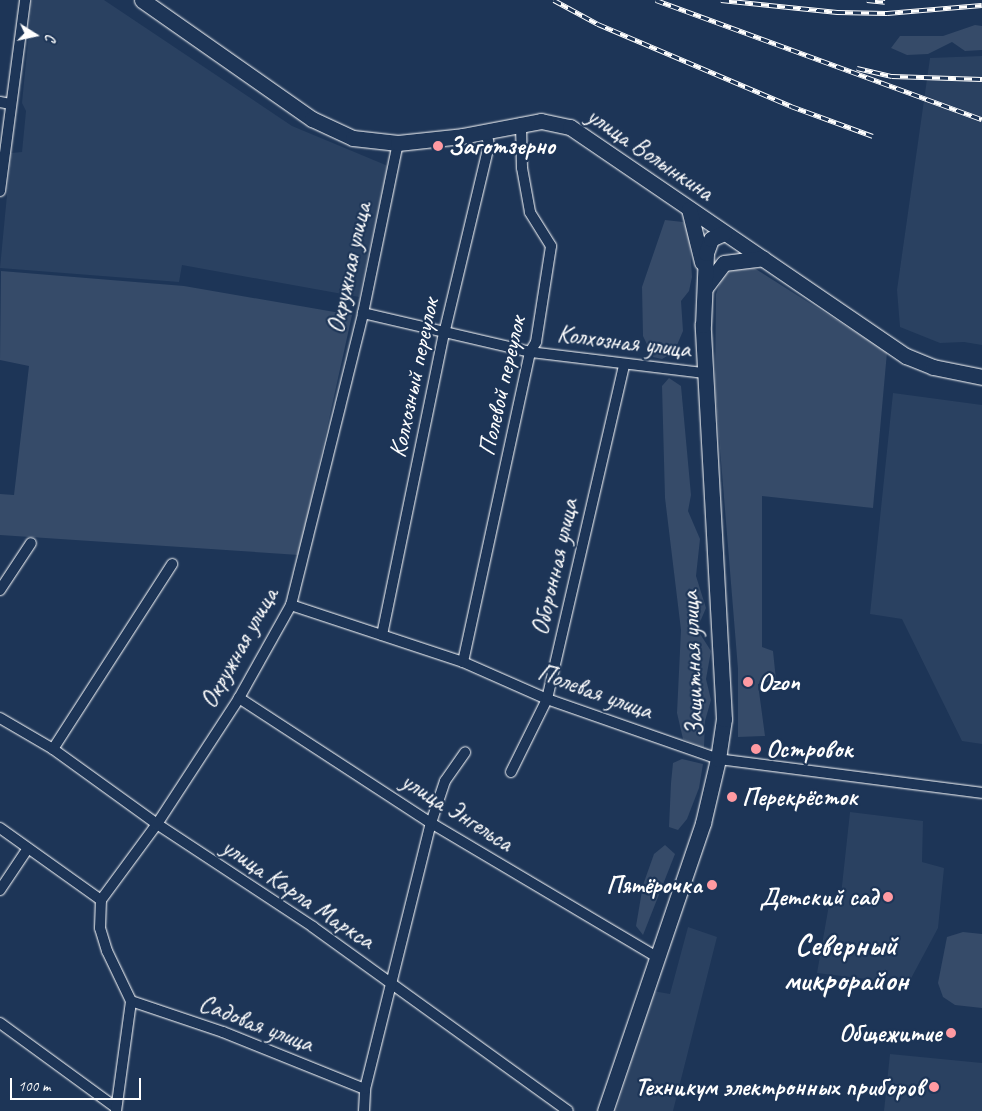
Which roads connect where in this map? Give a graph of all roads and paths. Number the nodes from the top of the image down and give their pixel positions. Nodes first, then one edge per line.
1 (25, 0) edge
2 (142, 0) edge
3 (5, 103) edge
4 (522, 123) junction
5 (486, 130) junction
6 (398, 143) junction
7 (0, 191) edge
8 (689, 209) junction
9 (728, 235) junction
10 (763, 258) junction
11 (724, 263) junction
12 (705, 288) junction
13 (363, 313) junction
14 (444, 334) junction
15 (530, 352) junction
16 (624, 365) junction
17 (704, 373) junction
18 (982, 377) edge
19 (31, 544) dead end
20 (172, 564) dead end
21 (0, 590) edge
22 (291, 605) junction
23 (382, 635) junction
24 (463, 662) junction
25 (239, 698) junction
26 (547, 699) junction
27 (0, 718) edge
28 (53, 749) junction
29 (465, 752) dead end
30 (718, 759) junction
31 (511, 772) dead end
32 (982, 793) edge
33 (431, 823) junction
34 (157, 824) junction
35 (0, 828) edge
36 (28, 848) junction
37 (0, 890) edge
38 (101, 900) junction
39 (657, 957) junction
40 (393, 986) junction
41 (131, 1000) junction
42 (0, 1023) edge
43 (365, 1089) junction
44 (115, 1109) edge
45 (364, 1111) edge
46 (568, 1111) edge
47 (605, 1111) edge

1 - 3 street
2 - 6 street, улица Волынкина
3 - 7 street
4 - 5 street, улица Волынкина
4 - 8 street, улица Волынкина
4 - 15 street, Полевой переулок
5 - 6 street, улица Волынкина
5 - 14 street, Колхозный переулок
6 - 13 street, Окружная улица
8 - 9 street, улица Волынкина
8 - 12 street
9 - 10 street, улица Волынкина
9 - 11 street
9 - 12 street
10 - 11 street
10 - 18 street, улица Волынкина
11 - 12 street
12 - 17 street, Защитная улица
13 - 14 street, Колхозная улица
13 - 22 street, Окружная улица
14 - 15 street, Колхозная улица
14 - 23 street, Колхозный переулок
15 - 16 street, Колхозная улица
15 - 24 street, Полевой переулок
16 - 17 street, Колхозная улица
16 - 26 street, Оборонная улица
17 - 30 street, Защитная улица
19 - 21 street
20 - 28 street
22 - 23 street, Полевая улица
22 - 25 street, Окружная улица
23 - 24 street, Полевая улица
24 - 26 street, Полевая улица
25 - 33 street, улица Энгельса
25 - 34 street, Окружная улица
26 - 30 street, Полевая улица
26 - 31 street, Оборонная улица
27 - 28 street, улица Карла Маркса
28 - 34 street, улица Карла Маркса
29 - 33 street
30 - 32 street, Полевая улица
30 - 39 street, Защитная улица
33 - 39 street, улица Энгельса
33 - 40 street
34 - 38 street, Окружная улица
34 - 40 street, улица Карла Маркса
35 - 36 street
36 - 37 street
36 - 38 street
38 - 41 street
39 - 47 street, Защитная улица
40 - 43 street
40 - 46 street, улица Карла Маркса
41 - 43 street, Садовая улица
41 - 44 street
42 - 44 street
43 - 45 street

